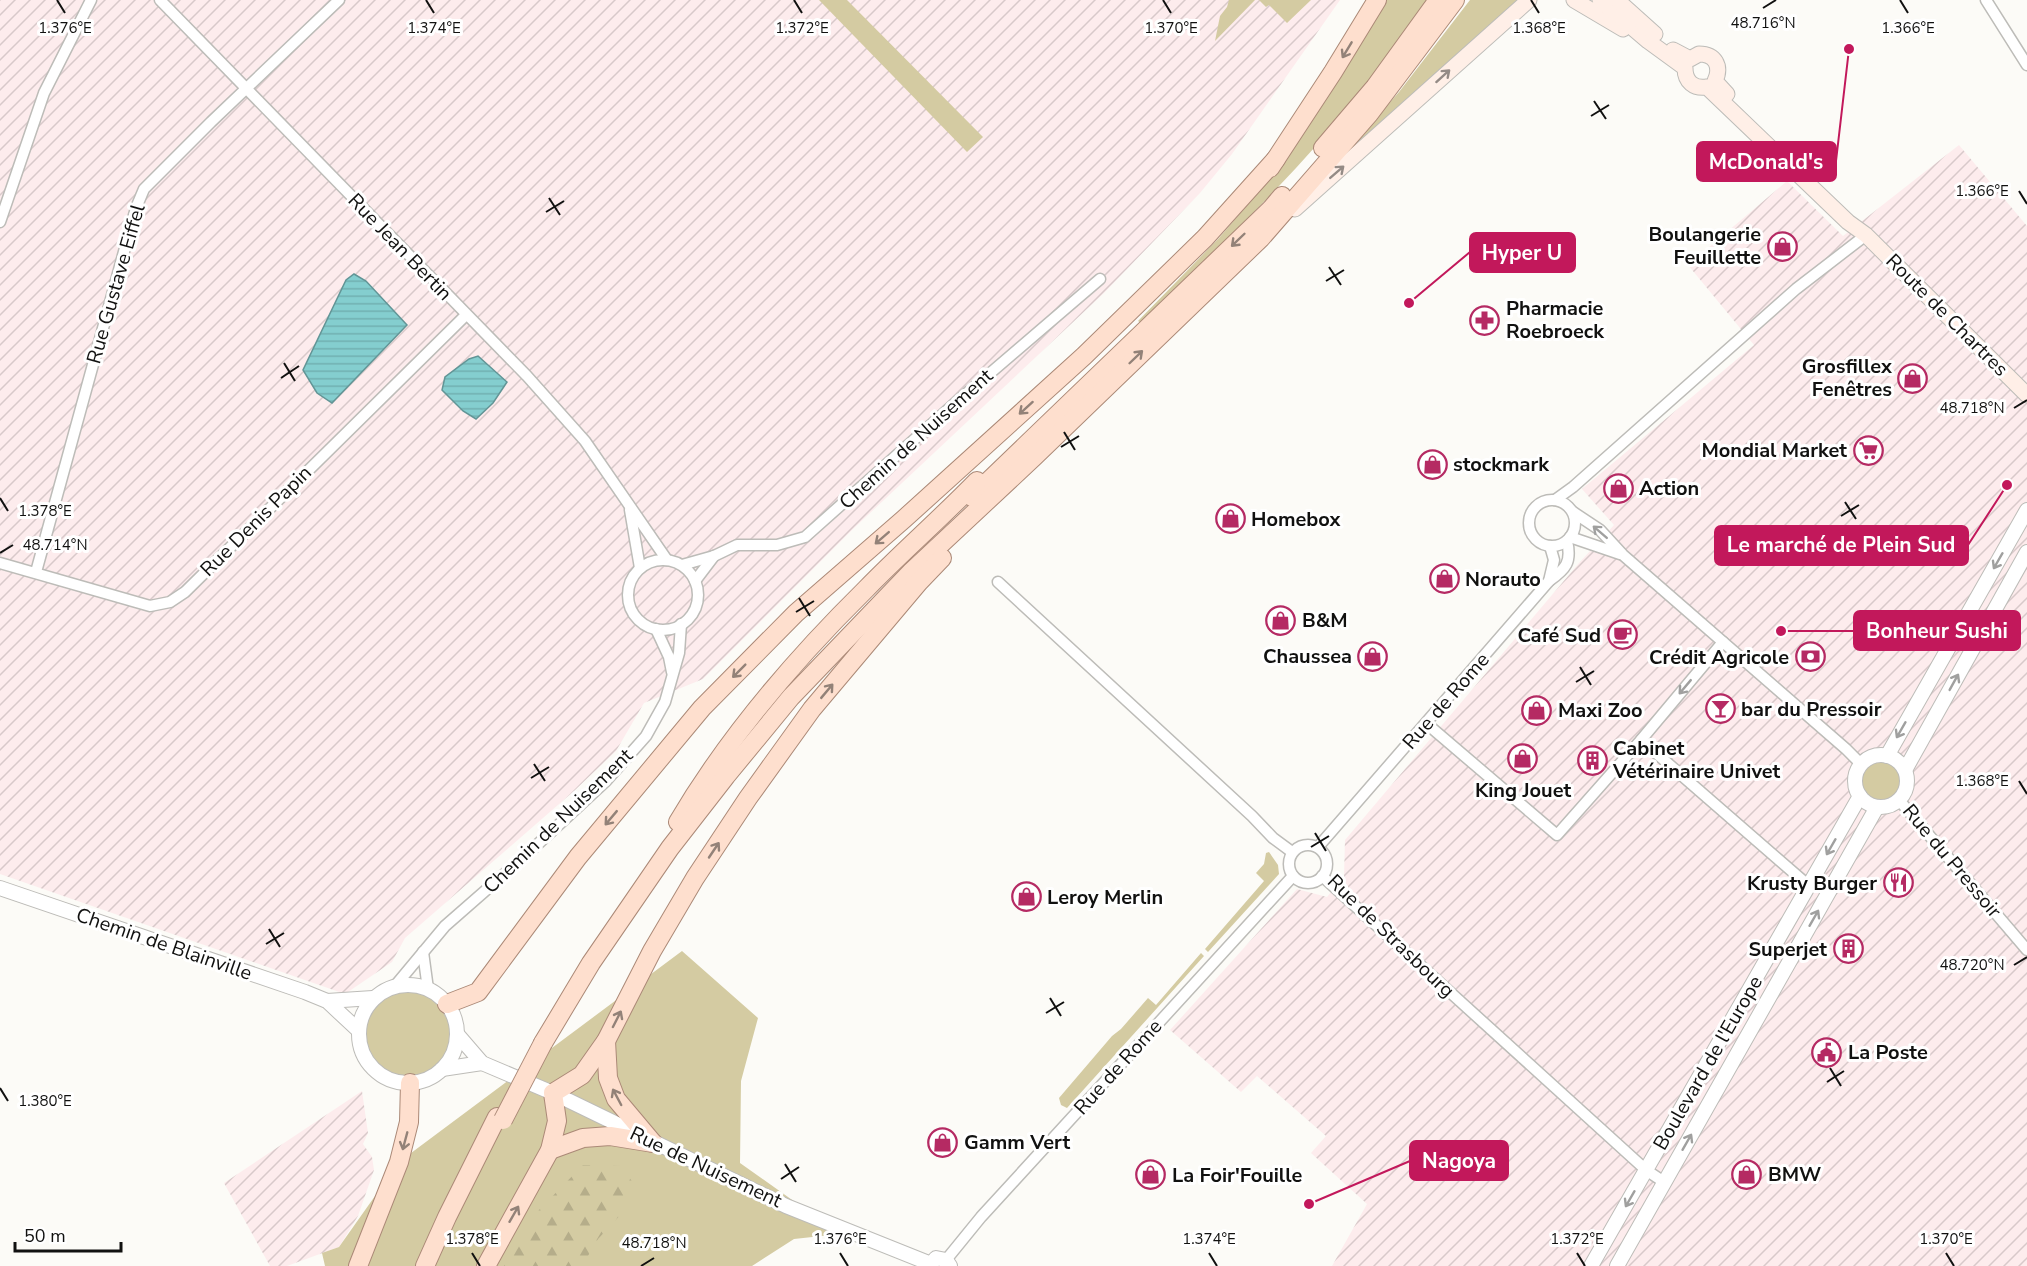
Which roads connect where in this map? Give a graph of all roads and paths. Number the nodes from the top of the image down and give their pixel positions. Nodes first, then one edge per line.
1 (91, 0) edge
2 (160, 0) edge
3 (339, 0) edge
4 (1377, 0) edge
5 (1438, 0) edge
6 (1455, 0) edge
7 (1529, 0) edge
8 (1574, 0) edge
9 (1600, 0) edge
10 (1617, 0) edge
11 (1986, 0) edge
12 (1648, 41) junction
13 (1688, 64) junction
14 (2027, 64) edge
15 (1711, 84) junction
16 (246, 88) junction
17 (1276, 159) junction
18 (0, 222) edge
19 (1866, 236) junction
20 (1261, 238) junction
21 (1101, 279) dead end
22 (466, 315) junction
23 (2027, 395) edge
24 (1034, 457) junction
25 (1573, 487) junction
26 (1555, 500) junction
27 (628, 503) junction
28 (1571, 509) junction
29 (2027, 510) edge
30 (1569, 539) junction
31 (2010, 540) junction
32 (1550, 546) junction
33 (2027, 551) edge
34 (1623, 555) junction
35 (714, 556) junction
36 (667, 560) junction
37 (0, 563) edge
38 (682, 565) junction
39 (640, 568) junction
40 (36, 572) junction
41 (695, 581) junction
42 (1549, 581) junction
43 (998, 582) dead end
44 (681, 624) junction
45 (656, 629) junction
46 (1723, 642) junction
47 (673, 676) junction
48 (1426, 724) junction
49 (1641, 740) junction
50 (1887, 756) junction
51 (1861, 764) junction
52 (1905, 770) junction
53 (1860, 796) junction
54 (1899, 800) junction
55 (1877, 807) junction
56 (676, 825) junction
57 (1318, 847) junction
58 (1292, 852) junction
59 (1293, 876) junction
60 (1322, 876) junction
61 (1809, 886) junction
62 (0, 888) edge
63 (2027, 950) edge
64 (423, 952) junction
65 (395, 986) junction
66 (428, 989) junction
67 (372, 999) junction
68 (327, 1001) junction
69 (447, 1004) junction
70 (358, 1030) junction
71 (457, 1034) junction
72 (606, 1041) junction
73 (539, 1042) junction
74 (482, 1063) junction
75 (442, 1069) junction
76 (410, 1083) junction
77 (553, 1093) junction
78 (500, 1118) junction
79 (653, 1143) junction
80 (550, 1150) junction
81 (1646, 1170) junction
82 (1664, 1182) junction
83 (948, 1263) edge
84 (931, 1265) edge
85 (358, 1266) edge
86 (425, 1266) edge
87 (433, 1266) edge
88 (486, 1266) edge
89 (1591, 1266) edge
90 (1617, 1266) edge

1 - 18 street
2 - 16 street, Rue Jean Bertin
3 - 16 street, Rue Gustave Eiffel
4 -> 17 main road
5 -> 56 main road
6 - 20 main road
20 -> 7 main road
8 - 12 main road
9 - 12 main road, Route de Chartres
10 - 13 main road, Route de Chartres
11 - 14 street
12 - 13 main road, Route de Chartres
13 - 15 main road, Route de Chartres
13 - 15 main road, Route de Chartres
15 - 19 main road, Route de Chartres
16 - 22 street, Rue Jean Bertin
16 - 40 street, Rue Gustave Eiffel
17 - 56 main road
17 -> 69 main road
19 - 23 main road, Route de Chartres
19 - 25 street
24 -> 20 main road
21 - 35 street, Chemin de Nuisement
22 - 27 street, Rue Jean Bertin
22 - 40 street, Rue Denis Papin
72 -> 24 main road
24 - 73 main road
25 - 26 street
25 - 28 street
26 - 28 street
26 - 32 street
27 - 36 street, Rue Jean Bertin
27 - 39 street, Rue Jean Bertin
28 - 30 street
34 -> 28 street
29 - 31 street
30 - 32 street
30 - 34 street
30 - 42 street, Rue de Rome
31 - 33 street
31 -> 50 street
32 - 42 street
52 -> 33 street
34 - 46 street
35 - 38 street, Chemin de Nuisement
35 - 41 street
36 - 38 street
36 - 39 street
37 - 40 street, Rue Denis Papin
38 - 41 street
39 - 45 street
41 - 44 street
42 - 48 street, Rue de Rome
43 - 58 street
44 - 45 street
44 - 47 street, Chemin de Nuisement
45 - 47 street
46 -> 49 street
46 - 51 street
47 - 64 street, Chemin de Nuisement
48 - 49 street
48 - 57 street, Rue de Rome
49 - 61 street
50 - 51 street
50 - 52 street
51 - 53 street
52 - 54 street
53 - 55 street
53 -> 61 street, Boulevard de l'Europe
54 - 55 street
54 - 63 street, Rue du Pressoir
82 -> 55 street, Boulevard de l'Europe
56 - 73 main road
57 - 58 street
57 - 60 street, Rue de Strasbourg
58 - 59 street
59 - 60 street
59 - 83 street, Rue de Rome
60 - 81 street, Rue de Strasbourg
61 - 81 street, Boulevard de l'Europe
62 - 68 street, Chemin de Blainville
64 - 65 street, Chemin de Nuisement
64 - 66 street
65 - 66 street
65 - 67 street
66 - 69 street
67 - 68 street, Chemin de Blainville
67 - 70 street
68 - 70 street, Chemin de Blainville
69 - 71 street
70 - 76 street
71 - 74 street, Rue de Nuisement
71 - 75 street
72 - 77 main road
79 -> 72 main road
73 - 78 main road, bridge
74 - 75 street
74 - 77 street, Rue de Nuisement
75 - 76 street
76 -> 85 main road
77 - 79 street, Rue de Nuisement
77 - 80 main road
78 - 86 main road
78 - 87 main road
79 - 80 main road
79 - 84 street, Rue de Nuisement
88 -> 80 main road
81 - 82 street, Rue de Strasbourg
81 -> 89 street, Boulevard de l'Europe
82 - 90 street, Boulevard de l'Europe
83 - 84 street

